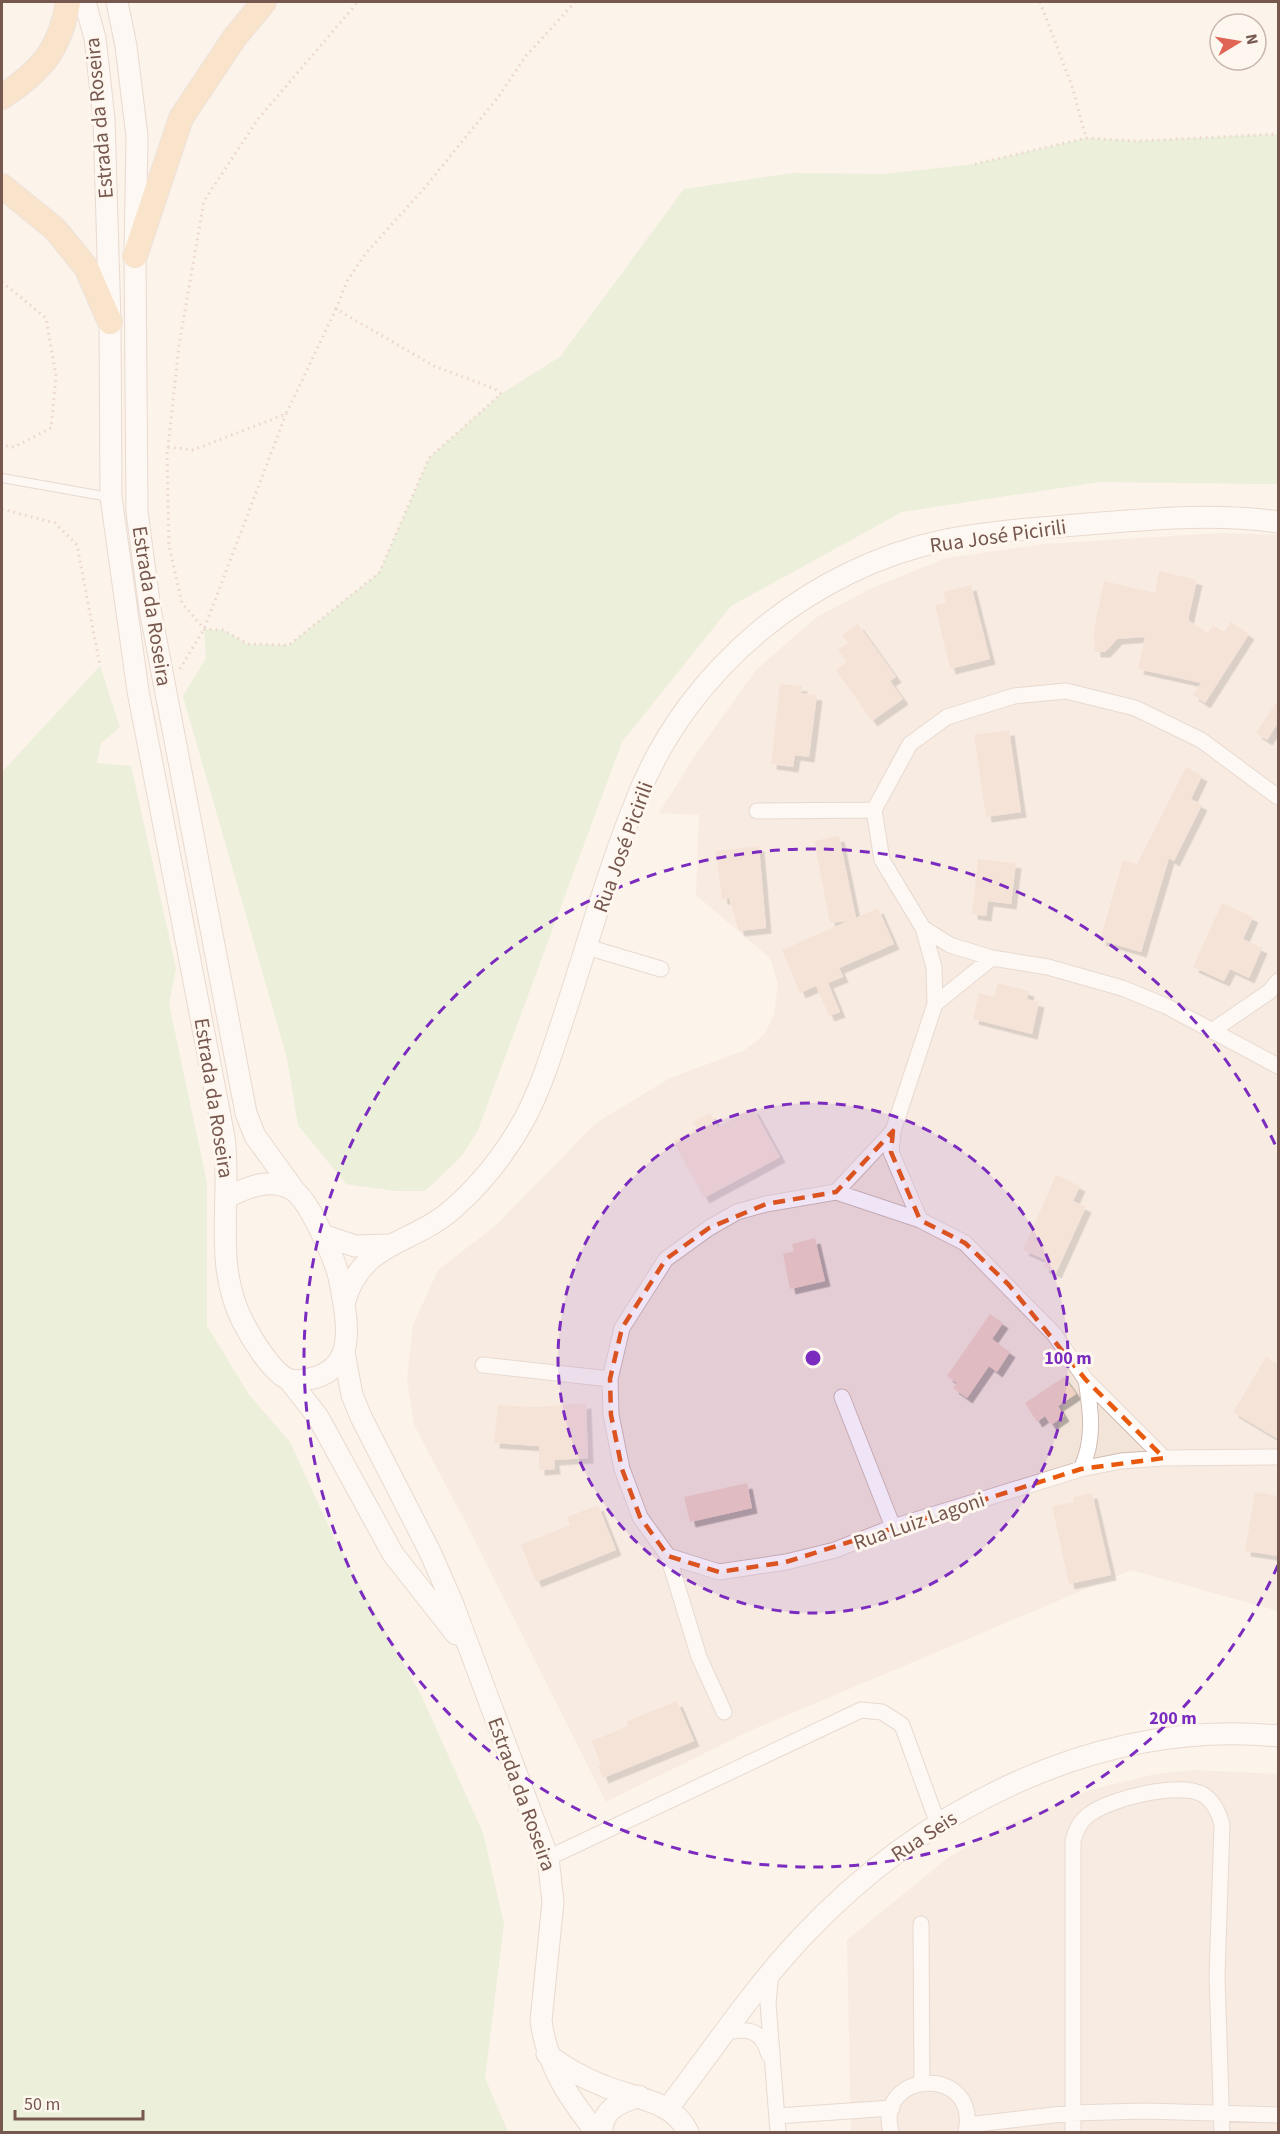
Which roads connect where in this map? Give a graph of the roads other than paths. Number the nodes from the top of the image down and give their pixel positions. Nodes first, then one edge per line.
1 (68, 2) edge
2 (85, 2) edge
3 (117, 2) edge
4 (264, 2) edge
5 (2, 98) edge
6 (2, 186) edge
7 (135, 256) junction
8 (110, 322) junction
9 (2, 478) edge
10 (111, 497) junction
11 (1278, 522) edge
12 (1278, 797) edge
13 (874, 810) junction
14 (757, 811) dead end
15 (923, 928) junction
16 (587, 947) junction
17 (992, 958) junction
18 (661, 969) dead end
19 (1278, 981) edge
20 (935, 1004) junction
21 (1213, 1030) junction
22 (1278, 1066) edge
23 (893, 1131) junction
24 (294, 1190) junction
25 (836, 1192) junction
26 (228, 1197) junction
27 (920, 1220) junction
28 (325, 1236) junction
29 (389, 1245) junction
30 (344, 1303) junction
31 (344, 1353) junction
32 (483, 1365) dead end
33 (610, 1379) junction
34 (289, 1380) junction
35 (1086, 1380) junction
36 (842, 1396) dead end
37 (1277, 1456) edge
38 (1164, 1458) junction
39 (1081, 1469) junction
40 (893, 1527) junction
41 (668, 1556) junction
42 (480, 1679) junction
43 (724, 1712) dead end
44 (1278, 1736) edge
45 (938, 1824) junction
46 (548, 1858) junction
47 (921, 1924) dead end
48 (772, 1970) junction
49 (724, 2032) junction
50 (547, 2054) junction
51 (773, 2066) junction
52 (922, 2083) junction
53 (639, 2096) junction
54 (668, 2108) junction
55 (892, 2108) junction
56 (1071, 2113) junction
57 (1221, 2113) junction
58 (1278, 2115) edge
59 (777, 2116) junction
60 (967, 2129) edge
61 (596, 2133) edge
62 (602, 2133) edge
63 (688, 2133) edge
64 (778, 2133) edge
65 (891, 2133) edge
66 (1073, 2133) edge
67 (1222, 2133) edge

1 - 5 main road
2 - 8 street, Estrada da Roseira
3 - 7 street, Estrada da Roseira
4 - 7 main road
6 - 8 main road
7 - 24 street, Estrada da Roseira
8 - 10 street, Estrada da Roseira
9 - 10 lane
10 - 26 street, Estrada da Roseira
11 - 16 street, Rua José Picirili
12 - 13 street
13 - 14 street
13 - 15 street
15 - 17 street
15 - 20 street
16 - 18 street
16 - 29 street, Rua José Picirili
17 - 20 street
17 - 21 street
19 - 21 street
20 - 23 street
21 - 22 street
23 - 25 street
23 - 27 street
24 - 26 street, Estrada da Roseira
24 - 28 street, Estrada da Roseira
25 - 27 street
25 - 33 street
26 - 34 street, Estrada da Roseira
27 - 35 street
28 - 29 street
28 - 30 street, Estrada da Roseira
29 - 30 street
30 - 31 street, Estrada da Roseira
31 - 34 street
31 - 42 street, Estrada da Roseira
32 - 33 street
33 - 41 street
34 - 42 street, Estrada da Roseira
35 - 38 street
35 - 39 street
36 - 40 street
37 - 38 street, Rua Luiz Lagoni
38 - 39 street, Rua Luiz Lagoni
39 - 40 street, Rua Luiz Lagoni
40 - 41 street, Rua Luiz Lagoni
41 - 43 street
42 - 46 street, Estrada da Roseira
44 - 45 street, Rua Seis
45 - 46 street
45 - 48 street, Rua Seis
46 - 50 street, Estrada da Roseira
47 - 52 street
48 - 49 street, Rua Seis
48 - 51 street
49 - 51 street
49 - 54 street, Rua Seis
50 - 53 street
50 - 61 street, Estrada da Roseira
51 - 59 street
52 - 55 street
52 - 60 street
53 - 54 street
53 - 62 street
54 - 63 street
55 - 59 street
55 - 65 street
56 - 57 street
56 - 57 street
56 - 60 street
56 - 66 street
57 - 58 street
57 - 67 street
59 - 64 street

